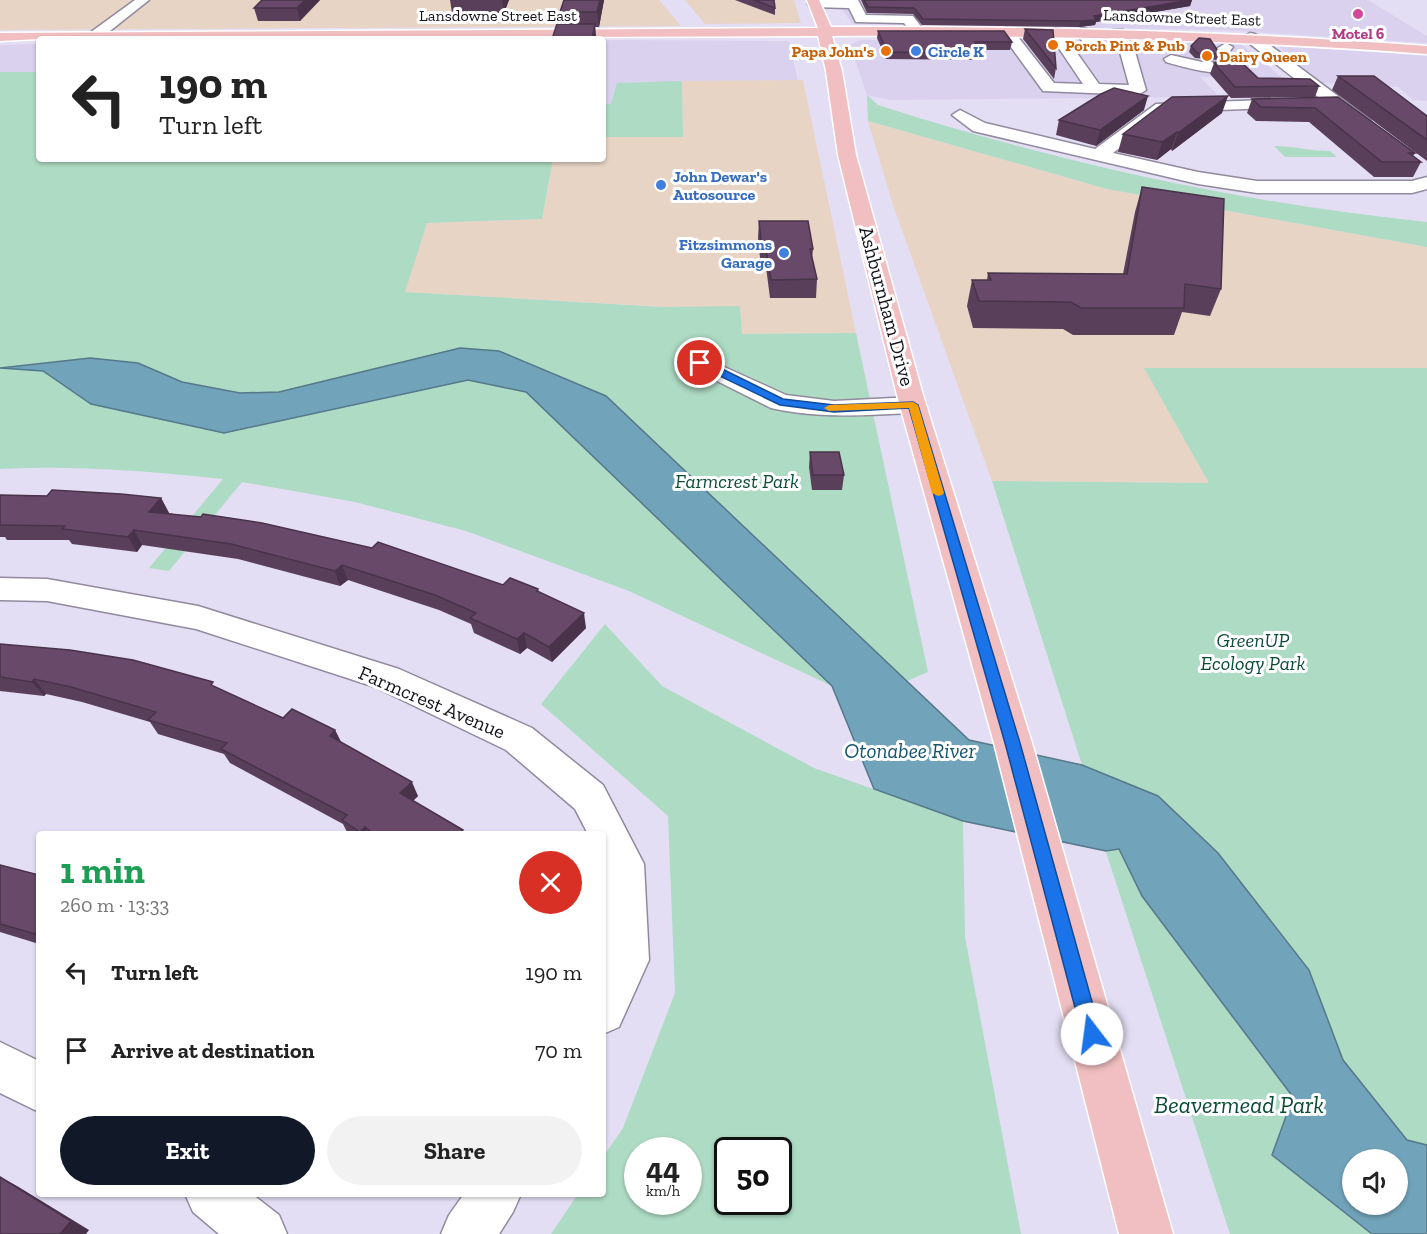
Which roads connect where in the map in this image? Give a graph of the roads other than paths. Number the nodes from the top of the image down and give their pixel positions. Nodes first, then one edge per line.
1 (143, 0) edge
2 (814, 2) edge
3 (853, 3) edge
4 (876, 5) edge
5 (826, 31) junction
6 (918, 32) junction
7 (1007, 32) junction
8 (1055, 32) junction
9 (1082, 32) junction
10 (1118, 33) junction
11 (96, 35) junction
12 (36, 36) edge
13 (48, 36) edge
14 (0, 37) edge
15 (1250, 37) junction
16 (1226, 47) dead end
17 (1127, 48) junction
18 (1427, 50) edge
19 (1171, 58) dead end
20 (1094, 89) junction
21 (1337, 104) junction
22 (960, 114) dead end
23 (1375, 133) edge
24 (1097, 156) junction
25 (1424, 175) edge
26 (700, 363) dead end
27 (913, 405) junction
28 (0, 589) edge
29 (606, 1005) edge
30 (0, 1066) edge
31 (36, 1086) edge
32 (215, 1197) edge
33 (493, 1197) edge
34 (260, 1234) edge
35 (468, 1234) edge
36 (1146, 1234) edge

1 - 11 street
2 - 3 street
2 - 5 main road, Ashburnham Drive
3 - 4 street
3 - 6 street
5 - 6 main road, Lansdowne Street East
5 - 11 main road, Lansdowne Street East
5 - 27 main road, Ashburnham Drive
6 - 7 main road, Lansdowne Street East
7 - 8 main road, Lansdowne Street East
7 - 20 street
8 - 9 main road, Lansdowne Street East
8 - 20 street
9 - 10 main road, Lansdowne Street East
9 - 17 street
10 - 15 main road, Lansdowne Street East
10 - 17 street
11 - 13 main road, Lansdowne Street East
12 - 14 main road, Lansdowne Street East
15 - 18 main road, Lansdowne Street East
15 - 21 street
16 - 19 street
17 - 20 street
21 - 23 street
21 - 24 street
22 - 24 street
24 - 25 street
26 - 27 street
27 - 36 main road, Ashburnham Drive
28 - 29 street, Farmcrest Avenue
30 - 31 street
32 - 34 street
33 - 35 street

